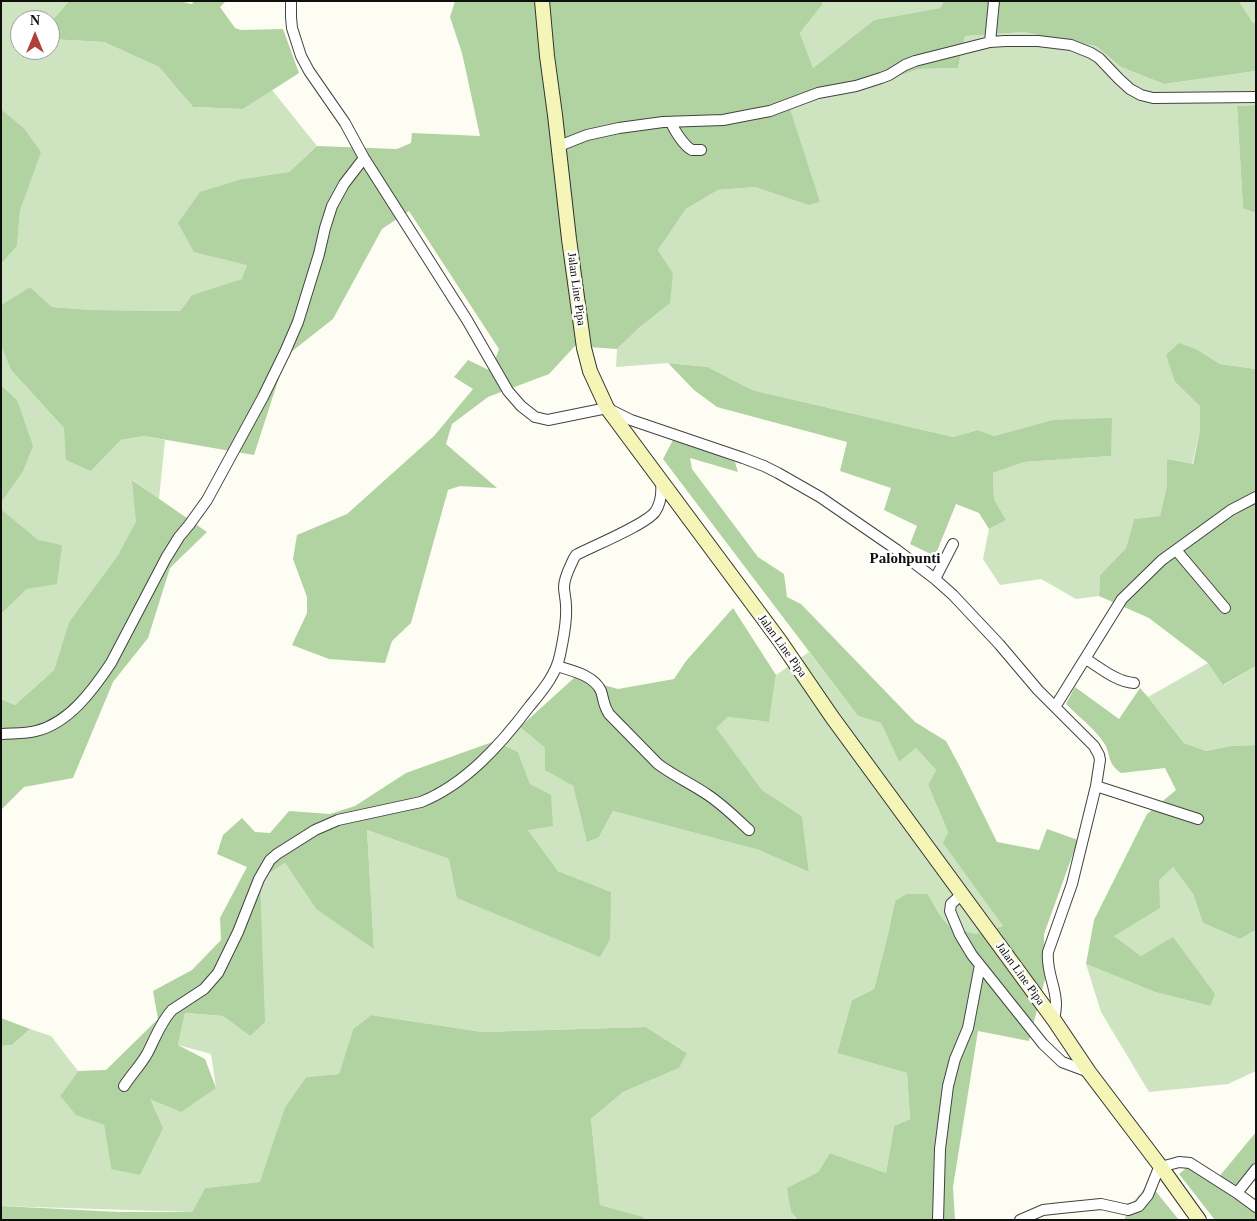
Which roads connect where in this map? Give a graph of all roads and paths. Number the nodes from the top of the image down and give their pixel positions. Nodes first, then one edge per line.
1 (291, 1) edge
2 (542, 1) edge
3 (994, 1) edge
4 (990, 42) junction
5 (1256, 97) edge
6 (671, 122) junction
7 (559, 146) junction
8 (701, 150) dead end
9 (364, 158) junction
10 (607, 408) junction
11 (661, 482) junction
12 (1256, 497) edge
13 (953, 544) dead end
14 (1176, 550) junction
15 (936, 579) junction
16 (1225, 608) dead end
17 (1086, 659) junction
18 (557, 666) junction
19 (1134, 682) dead end
20 (1055, 707) junction
21 (1, 734) edge
22 (1096, 786) junction
23 (1198, 819) dead end
24 (749, 830) dead end
25 (962, 894) junction
26 (980, 965) junction
27 (1054, 1020) junction
28 (1089, 1072) junction
29 (124, 1086) dead end
30 (1160, 1166) junction
31 (1256, 1169) edge
32 (1237, 1193) junction
33 (1256, 1207) edge
34 (938, 1220) edge
35 (1020, 1220) edge
36 (1199, 1220) edge

1 - 9 street
2 - 7 main road, Jalan Line Pipa
3 - 4 street
4 - 5 street
4 - 6 street
6 - 7 street
6 - 8 street
7 - 10 main road, Jalan Line Pipa
9 - 10 street
9 - 21 street
10 - 11 main road, Jalan Line Pipa
10 - 15 street
11 - 18 street
11 - 25 main road, Jalan Line Pipa
12 - 14 street
13 - 15 street
14 - 16 street
14 - 17 street
15 - 20 street
17 - 19 street
17 - 20 street
18 - 24 street
18 - 29 street
20 - 22 street
22 - 23 street
22 - 27 street
25 - 26 street
25 - 27 main road, Jalan Line Pipa
26 - 28 street
26 - 34 street
27 - 28 main road, Jalan Line Pipa
28 - 30 main road, Jalan Line Pipa
30 - 32 street
30 - 35 street
30 - 36 main road, Jalan Line Pipa
31 - 32 street
32 - 33 street

